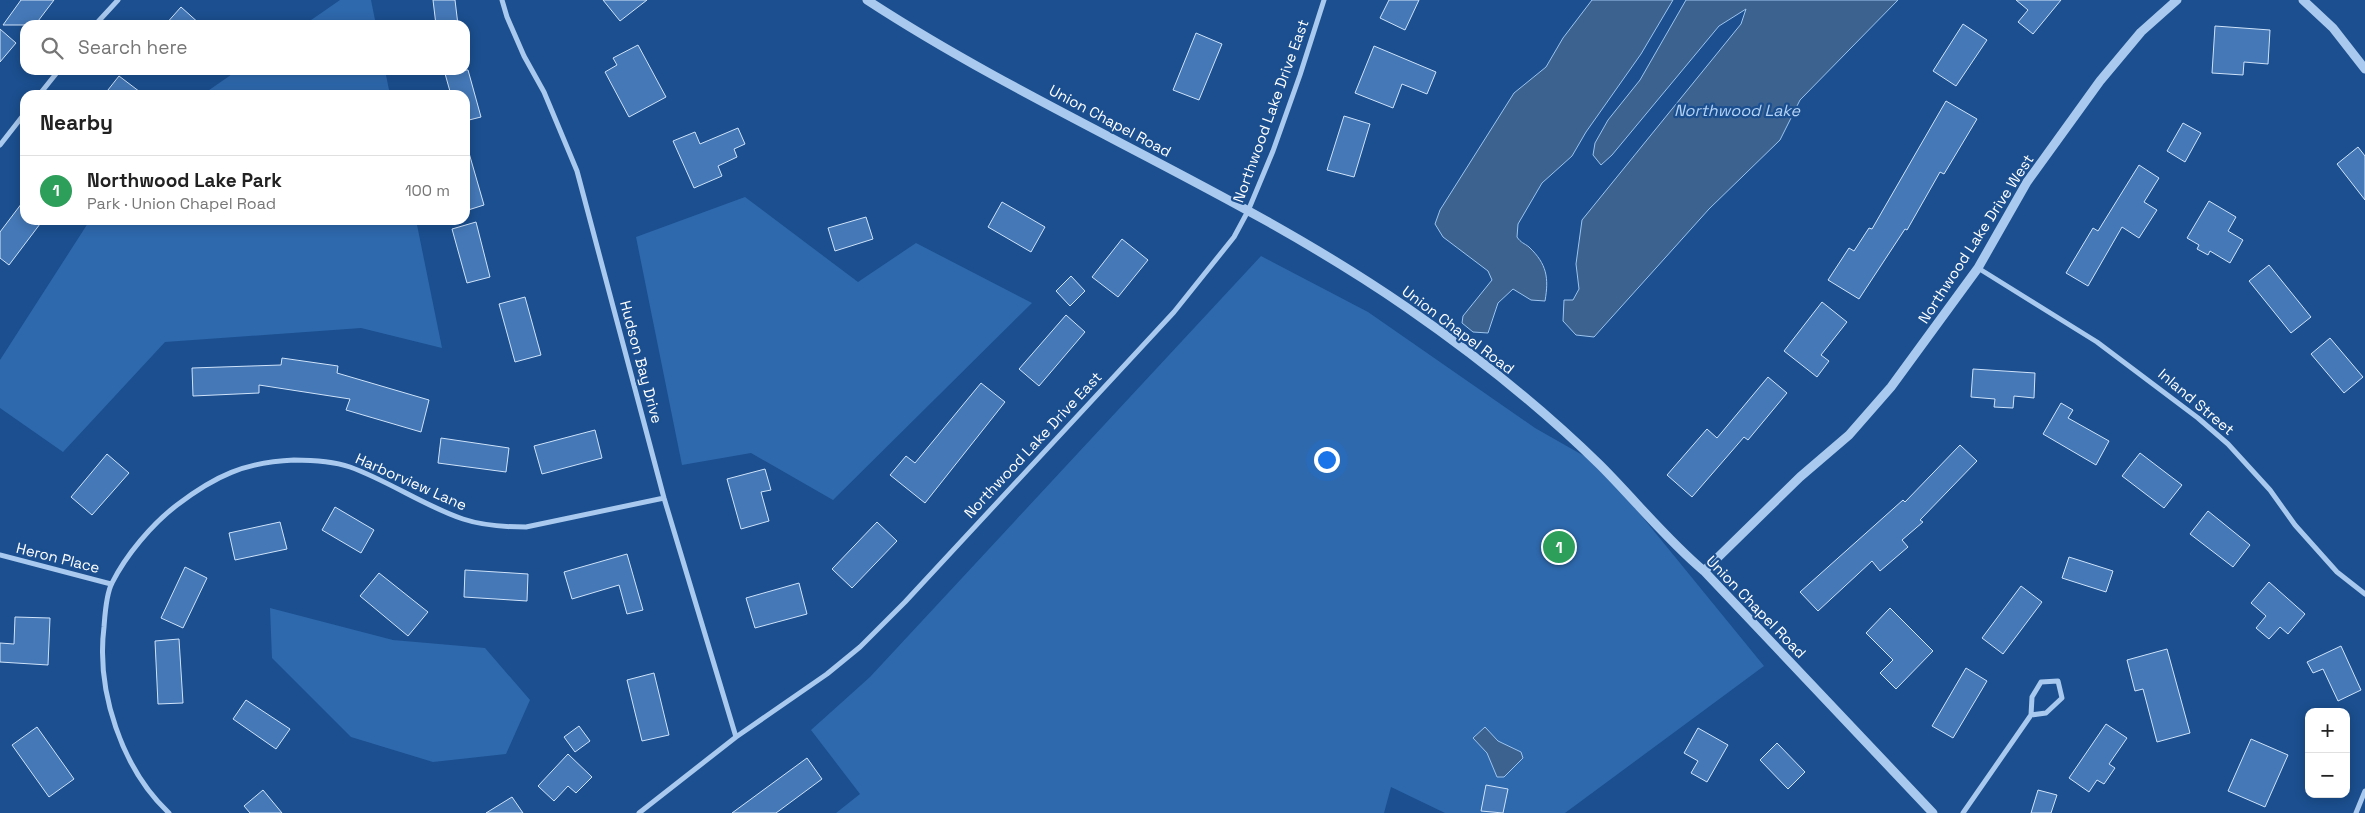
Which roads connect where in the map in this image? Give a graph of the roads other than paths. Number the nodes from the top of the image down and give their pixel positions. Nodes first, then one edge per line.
1 (118, 0) edge
2 (502, 0) edge
3 (867, 0) edge
4 (1324, 0) edge
5 (2177, 0) edge
6 (2303, 0) edge
7 (100, 20) edge
8 (2365, 68) edge
9 (55, 75) edge
10 (43, 90) edge
11 (20, 119) edge
12 (0, 145) edge
13 (1248, 211) junction
14 (1978, 268) junction
15 (664, 498) junction
16 (0, 556) edge
17 (1704, 571) junction
18 (111, 584) junction
19 (2365, 594) edge
20 (2031, 715) junction
21 (736, 737) junction
22 (2365, 791) edge
23 (169, 813) edge
24 (639, 813) edge
25 (1933, 813) edge
26 (1963, 813) edge
27 (2356, 813) edge

1 - 7 street
2 - 15 street, Hudson Bay Drive
3 - 13 street, Union Chapel Road
4 - 13 street, Northwood Lake Drive East
5 - 14 street, Northwood Lake Drive West
6 - 8 street
9 - 10 street
11 - 12 street
13 - 17 street, Union Chapel Road
13 - 21 street, Northwood Lake Drive East
14 - 17 street, Northwood Lake Drive West
14 - 19 street, Inland Street
15 - 18 street, Harborview Lane
15 - 21 street, Hudson Bay Drive
16 - 18 street, Heron Place
17 - 25 street, Union Chapel Road
18 - 23 street, Harborview Lane
20 - 20 street
20 - 26 street
21 - 24 street, Northwood Lake Drive East
22 - 27 street

